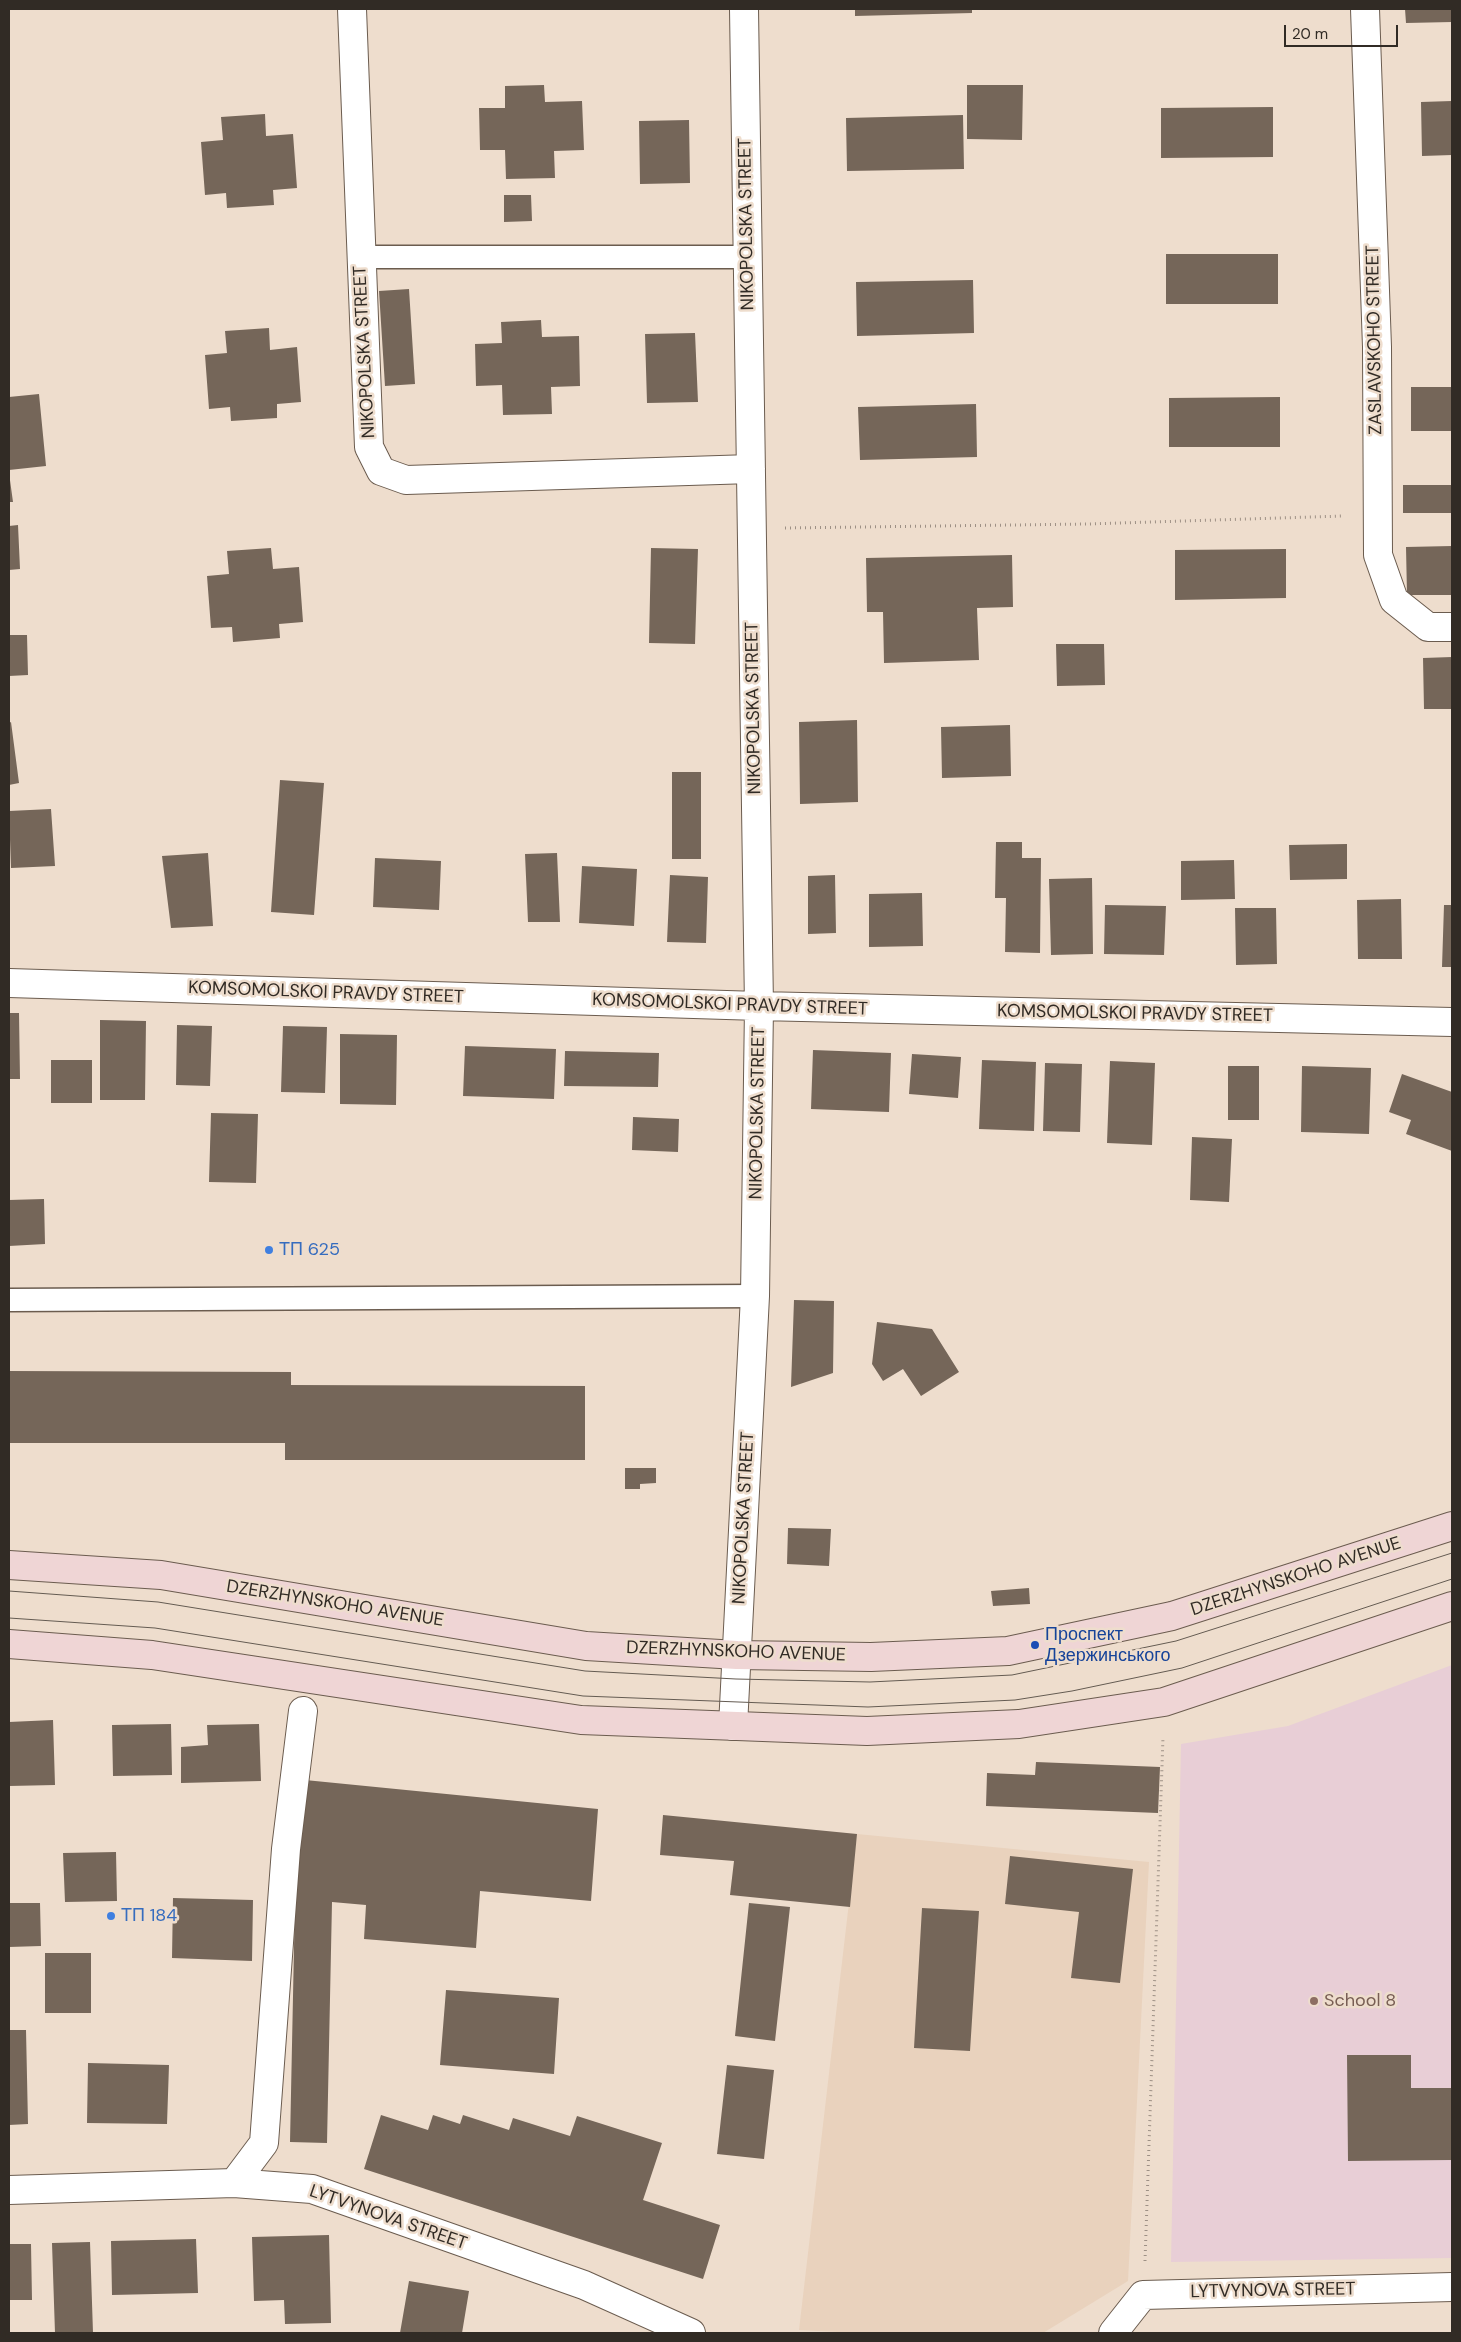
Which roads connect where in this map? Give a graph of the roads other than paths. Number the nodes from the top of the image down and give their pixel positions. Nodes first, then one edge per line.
1 (352, 9) edge
2 (744, 9) edge
3 (1365, 9) edge
4 (361, 258) junction
5 (748, 258) junction
6 (751, 469) junction
7 (1452, 627) edge
8 (9, 983) edge
9 (759, 1006) junction
10 (1452, 1022) edge
11 (755, 1296) junction
12 (9, 1300) edge
13 (1452, 1526) edge
14 (9, 1565) edge
15 (1452, 1606) edge
16 (9, 1644) edge
17 (737, 1654) junction
18 (302, 1711) dead end
19 (733, 1726) junction
20 (234, 2184) junction
21 (9, 2190) edge
22 (1452, 2287) edge
23 (691, 2333) edge
24 (1113, 2333) edge

1 - 4 street, NIKOPOLSKA STREET
2 - 5 street, NIKOPOLSKA STREET
3 - 7 street, ZASLAVSKOHO STREET
4 - 5 lane
4 - 6 street, NIKOPOLSKA STREET
5 - 6 street, NIKOPOLSKA STREET
6 - 9 street, NIKOPOLSKA STREET
8 - 9 street, KOMSOMOLSKOI PRAVDY STREET
9 - 10 street, KOMSOMOLSKOI PRAVDY STREET
9 - 11 street, NIKOPOLSKA STREET
11 - 12 lane
11 - 17 street, NIKOPOLSKA STREET
13 - 17 street, DZERZHYNSKOHO AVENUE
14 - 17 street, DZERZHYNSKOHO AVENUE
15 - 19 street
16 - 19 street
17 - 19 street, NIKOPOLSKA STREET
18 - 20 street
20 - 21 street, LYTVYNOVA STREET
20 - 23 street, LYTVYNOVA STREET
22 - 24 street, LYTVYNOVA STREET

